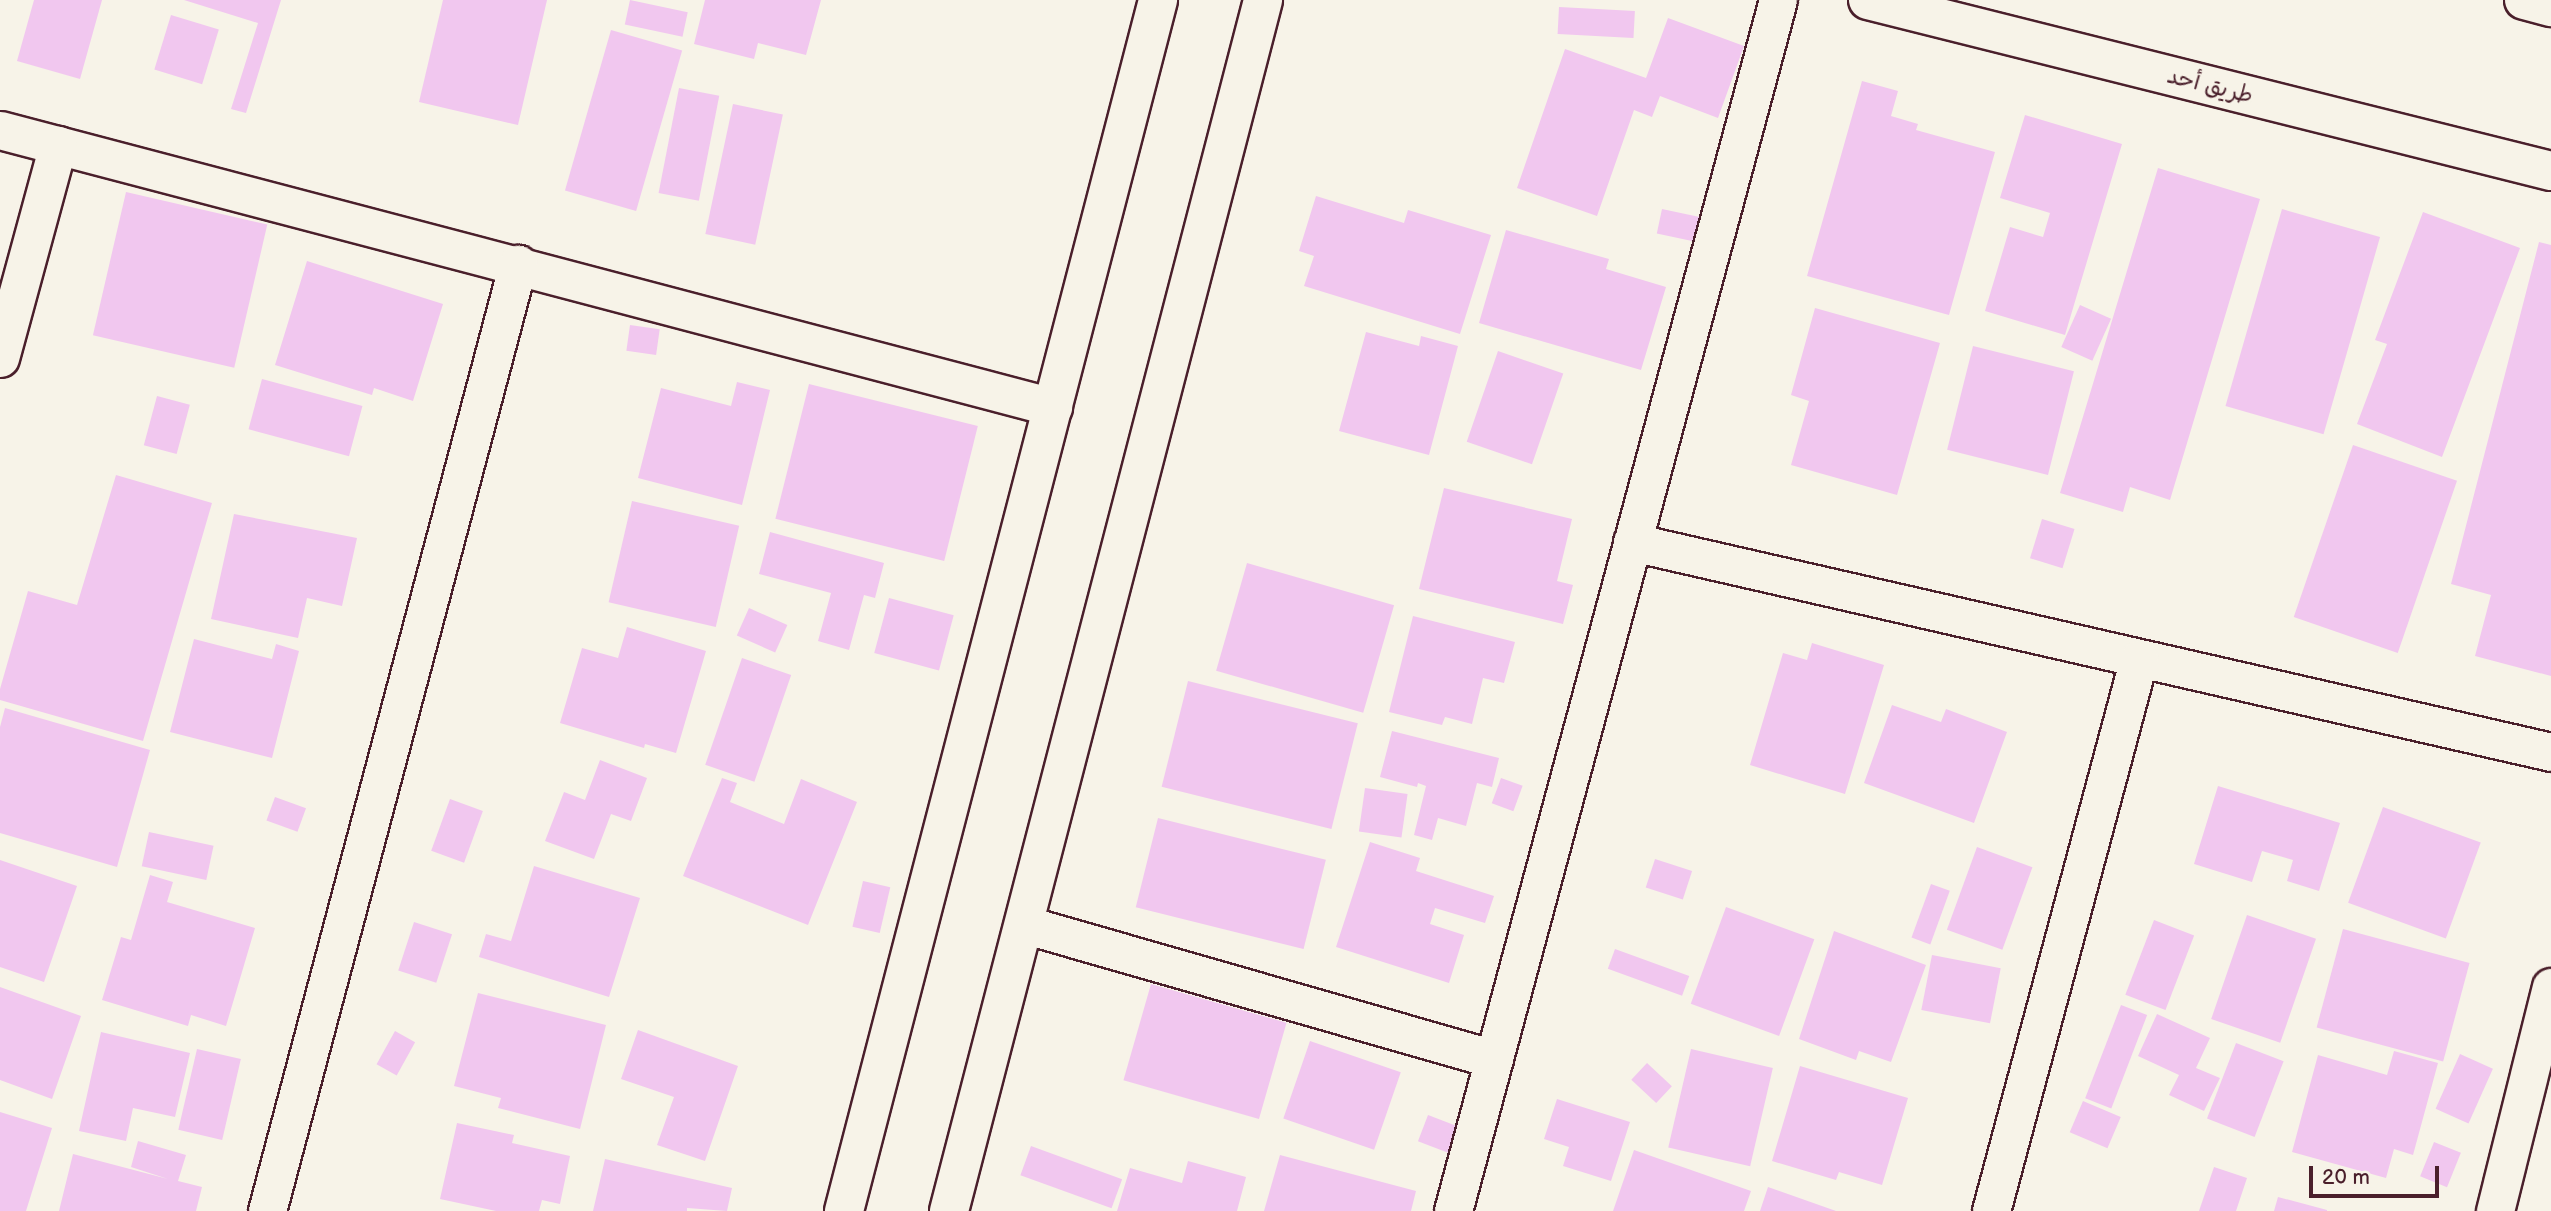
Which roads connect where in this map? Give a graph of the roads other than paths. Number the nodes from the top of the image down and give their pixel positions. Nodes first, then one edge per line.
1 (1158, 0) edge
2 (1263, 0) edge
3 (1778, 0) edge
4 (1868, 0) edge
5 (2524, 0) edge
6 (2551, 7) edge
7 (0, 130) edge
8 (58, 145) junction
9 (2551, 172) edge
10 (518, 264) junction
11 (0, 358) edge
12 (1053, 407) junction
13 (1632, 542) junction
14 (2139, 658) junction
15 (2551, 752) edge
16 (1023, 924) junction
17 (2551, 987) edge
18 (1494, 1059) junction
19 (267, 1211) edge
20 (844, 1211) edge
21 (949, 1211) edge
22 (1453, 1211) edge
23 (1991, 1211) edge
24 (2495, 1211) edge

1 - 12 street
2 - 16 street
3 - 13 street
4 - 9 street, طريق أحد
5 - 6 street
7 - 8 street
8 - 10 street
8 - 11 street
10 - 12 street
10 - 19 street
12 - 20 street
13 - 14 street
13 - 18 street
14 - 15 street
14 - 23 street
16 - 18 street
16 - 21 street
17 - 24 street
18 - 22 street

